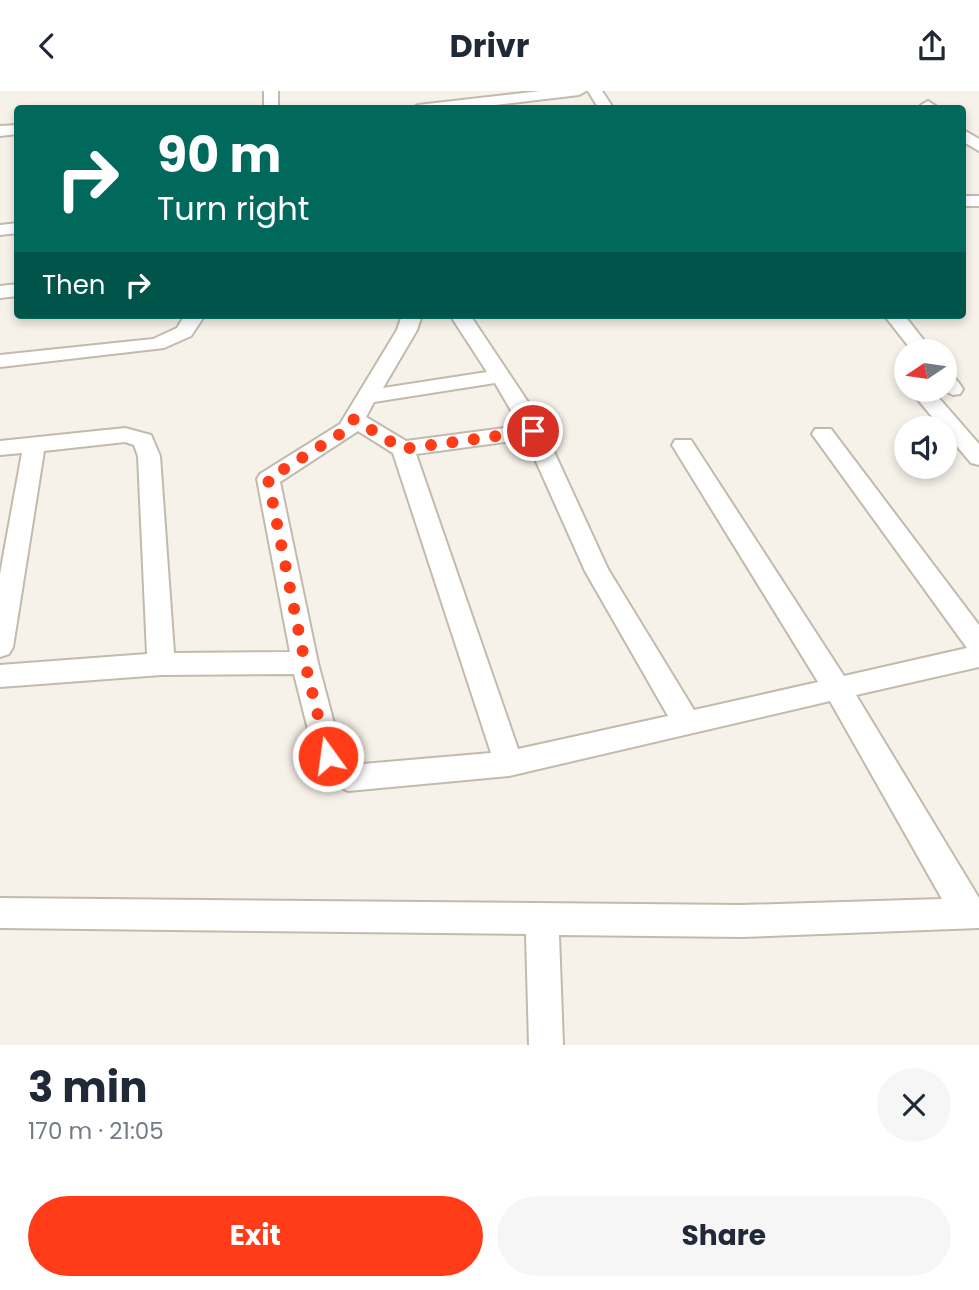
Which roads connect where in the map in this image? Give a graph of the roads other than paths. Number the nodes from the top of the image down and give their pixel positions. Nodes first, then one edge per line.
1 (579, 91) edge
2 (500, 104) edge
3 (193, 319) edge
4 (411, 319) edge
5 (463, 319) edge
6 (897, 319) edge
7 (913, 339) edge
8 (0, 361) edge
9 (500, 376) junction
10 (367, 397) junction
11 (932, 403) edge
12 (354, 419) junction
13 (533, 431) junction
14 (823, 434) dead end
15 (682, 445) dead end
16 (34, 446) junction
17 (0, 448) edge
18 (403, 449) junction
19 (979, 458) edge
20 (5, 576) edge
21 (979, 645) edge
22 (0, 647) edge
23 (979, 656) edge
24 (305, 663) junction
25 (161, 664) junction
26 (0, 676) edge
27 (838, 690) junction
28 (687, 723) junction
29 (509, 764) junction
30 (0, 913) edge
31 (974, 914) edge
32 (542, 918) junction
33 (546, 1045) edge

1 - 2 street
3 - 8 street
4 - 10 street
5 - 9 street
6 - 7 street
9 - 10 street
9 - 13 street
10 - 12 street
11 - 19 street
12 - 18 street
12 - 24 street
13 - 18 street
13 - 28 street
14 - 21 street
15 - 27 street
16 - 17 street
16 - 20 street
16 - 25 street
18 - 29 street
20 - 22 street
23 - 27 street
24 - 25 street
24 - 29 street
25 - 26 street
27 - 28 street
27 - 31 street
28 - 29 street
30 - 32 street
31 - 32 street
32 - 33 street

